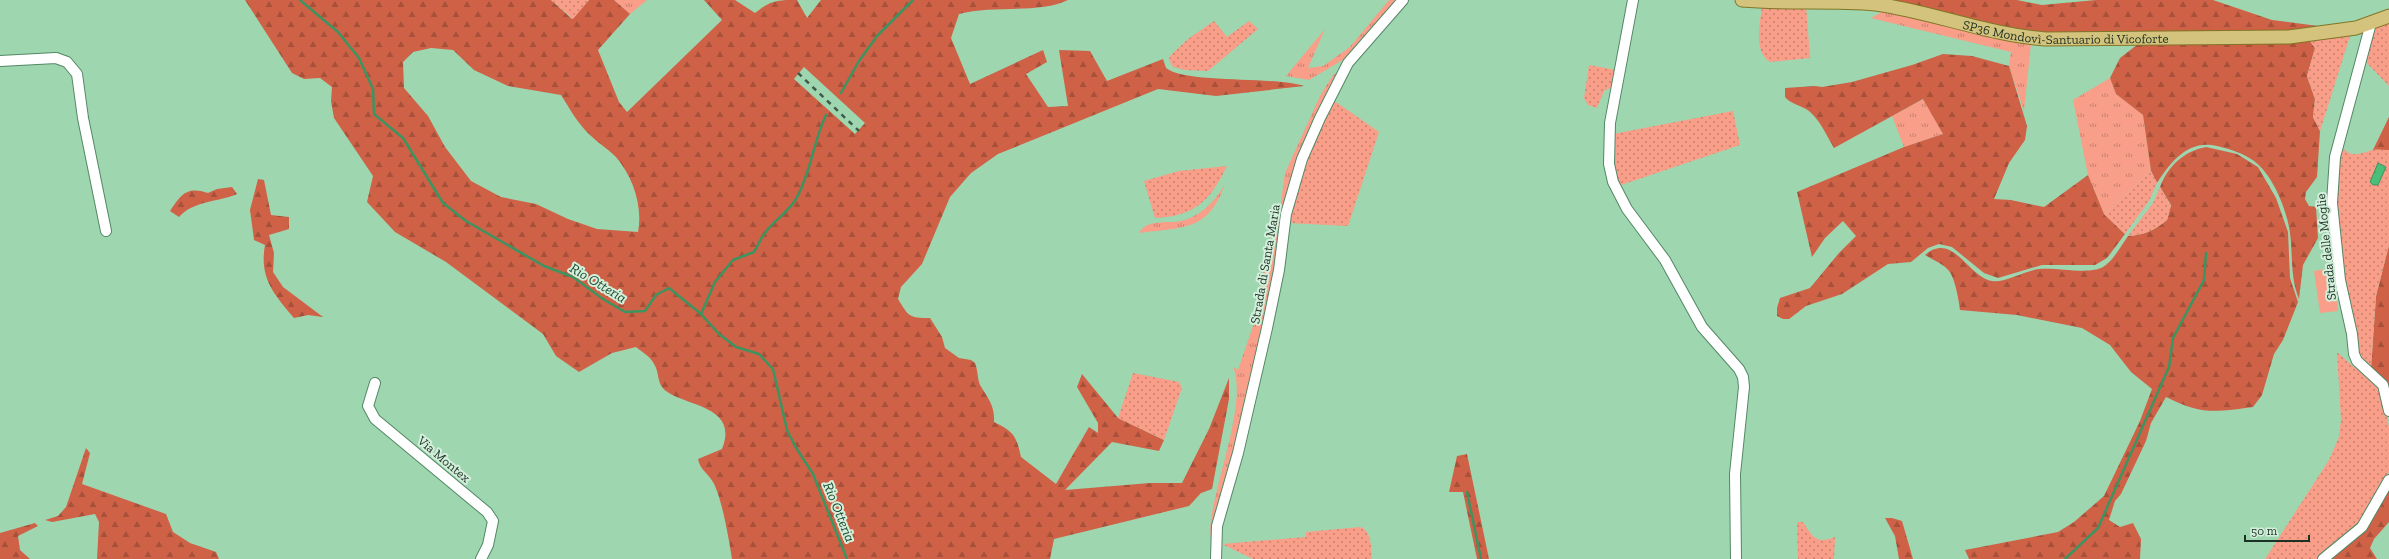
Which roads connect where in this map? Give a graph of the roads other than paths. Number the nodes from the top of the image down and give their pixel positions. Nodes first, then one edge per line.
1 (1403, 0) edge
2 (1633, 0) edge
3 (1742, 0) edge
4 (2389, 16) edge
5 (2371, 23) junction
6 (0, 61) edge
7 (106, 231) dead end
8 (375, 383) dead end
9 (2389, 411) edge
10 (2389, 480) edge
11 (481, 559) edge
12 (1216, 559) edge
13 (1736, 559) edge
14 (2324, 559) edge

1 - 12 street, Strada di Santa Maria
2 - 13 street
3 - 5 main road, SP36 Mondovì-Santuario di Vicoforte
4 - 5 main road, SP36 Mondovì-Santuario di Vicoforte
5 - 9 street, Strada delle Moglie
6 - 7 street
8 - 11 street, Via Montex
10 - 14 street

